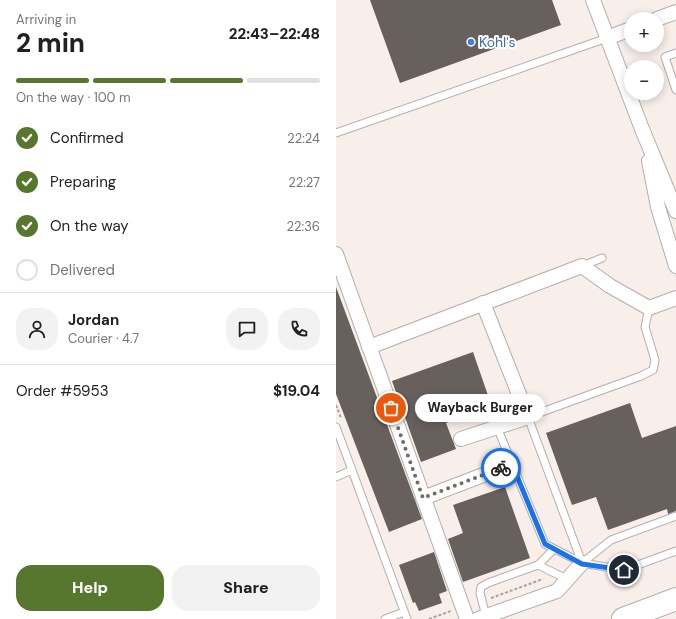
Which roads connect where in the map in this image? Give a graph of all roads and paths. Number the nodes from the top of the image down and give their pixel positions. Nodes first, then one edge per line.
1 (593, 0) edge
2 (676, 12) edge
3 (664, 17) edge
4 (624, 32) edge
5 (607, 38) junction
6 (676, 53) edge
7 (676, 90) edge
8 (642, 130) junction
9 (336, 133) edge
10 (676, 211) edge
11 (336, 254) edge
12 (602, 258) dead end
13 (582, 266) junction
14 (676, 266) edge
15 (676, 298) edge
16 (483, 303) junction
17 (649, 308) junction
18 (369, 348) junction
19 (528, 417) junction
20 (336, 427) edge
21 (497, 427) junction
22 (461, 439) dead end
23 (512, 464) junction
24 (352, 470) junction
25 (336, 477) edge
26 (423, 498) junction
27 (676, 516) edge
28 (554, 549) junction
29 (676, 550) edge
30 (582, 564) junction
31 (538, 565) junction
32 (554, 573) junction
33 (568, 579) junction
34 (676, 599) edge
35 (482, 601) junction
36 (465, 613) edge
37 (405, 615) edge
38 (482, 618) edge
39 (385, 619) edge
40 (429, 619) edge
41 (623, 619) edge

1 - 5 street
2 - 3 street
4 - 5 street
5 - 8 street
5 - 9 lane
6 - 7 lane
8 - 10 street
8 - 14 street
11 - 18 street
12 - 13 lane
13 - 16 street
13 - 17 street
15 - 17 street
16 - 18 street
16 - 19 street
17 - 19 lane
18 - 26 street
19 - 21 street
19 - 30 lane
20 - 24 lane
21 - 22 street
21 - 23 lane
23 - 26 street
23 - 28 lane
24 - 25 lane
24 - 37 lane
26 - 36 street
27 - 30 lane
28 - 30 lane
28 - 31 lane
29 - 30 lane
30 - 33 street
31 - 32 lane
31 - 35 lane
32 - 33 lane
32 - 35 path
33 - 38 street
34 - 41 highway
35 - 38 lane
36 - 40 path
37 - 39 lane

